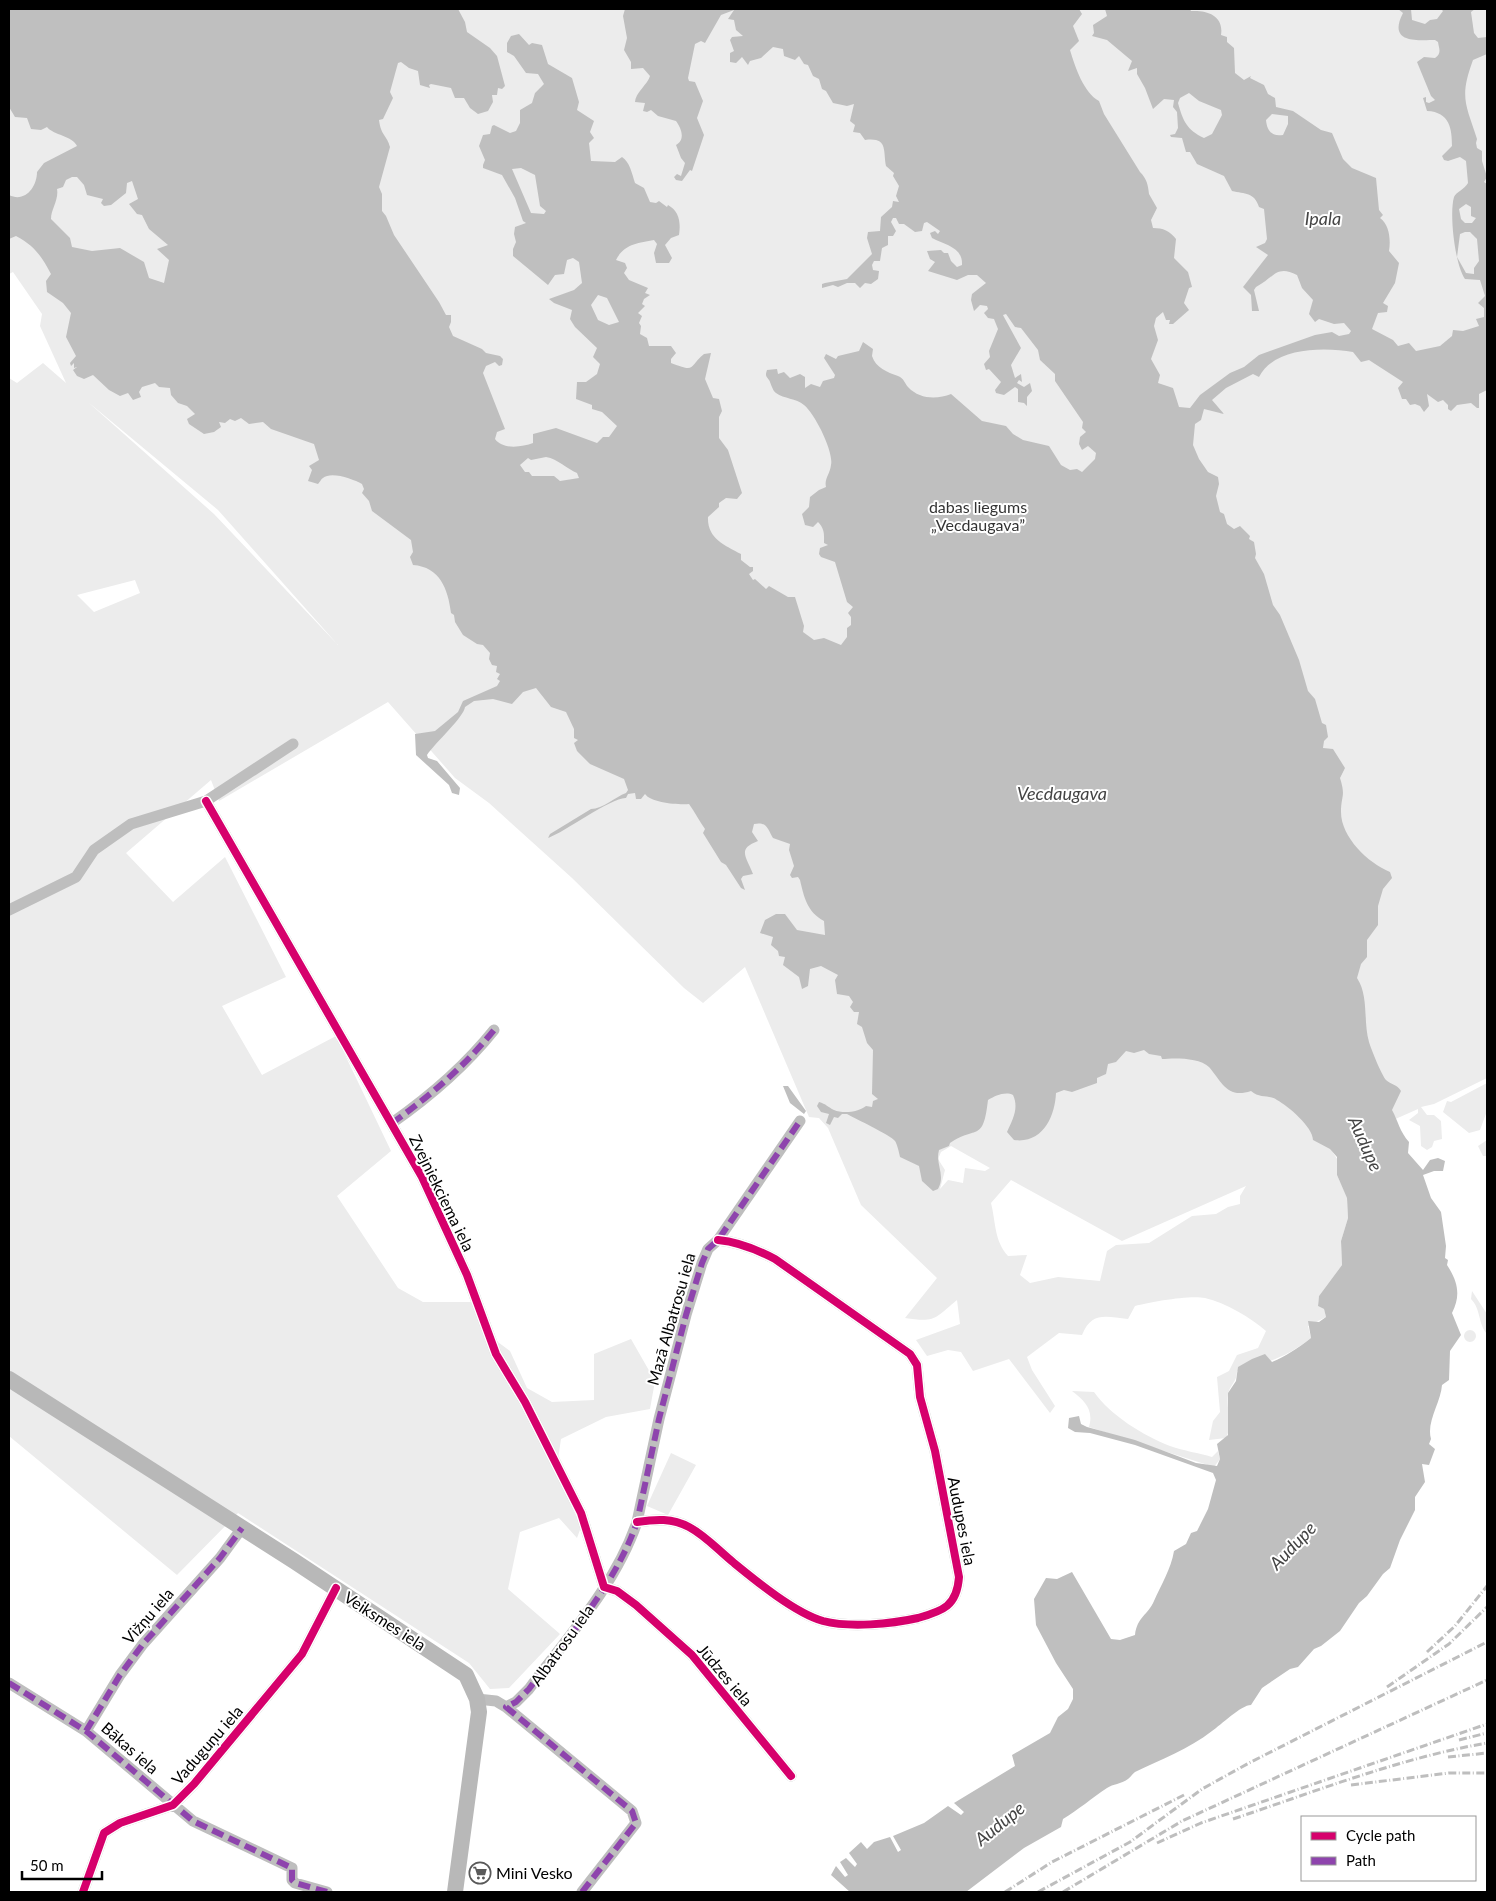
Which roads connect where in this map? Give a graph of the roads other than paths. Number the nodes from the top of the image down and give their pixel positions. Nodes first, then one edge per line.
1 (293, 744) dead end
2 (206, 801) junction
3 (9, 910) edge
4 (494, 1030) dead end
5 (800, 1121) dead end
6 (392, 1123) junction
7 (718, 1240) junction
8 (9, 1379) edge
9 (637, 1522) junction
10 (242, 1528) junction
11 (604, 1587) junction
12 (336, 1588) junction
13 (9, 1683) edge
14 (477, 1699) junction
15 (506, 1707) junction
16 (86, 1731) junction
17 (791, 1776) dead end
18 (173, 1805) junction
19 (83, 1892) edge
20 (327, 1892) edge
21 (455, 1892) edge
22 (582, 1892) edge

1 - 2 street
2 - 3 street
2 - 6 street, Zvejniekciema iela
4 - 6 street
5 - 7 street, Mazā Albatrosu iela
6 - 11 street, Zvejniekciema iela
7 - 9 street, Mazā Albatrosu iela
7 - 9 street, Audupes iela
8 - 10 main road, Veiksmes iela
9 - 11 street, Albatrosu iela
10 - 12 main road, Veiksmes iela
10 - 16 street, Vižņu iela
11 - 15 street, Albatrosu iela
11 - 17 street, Jūdzes iela
12 - 14 main road, Veiksmes iela
12 - 18 street, Vaduguņu iela
13 - 16 street, Bākas iela
14 - 15 street
14 - 21 main road
15 - 22 street
16 - 18 street, Bākas iela
18 - 19 street, Vaduguņu iela
18 - 20 street, Bākas iela

